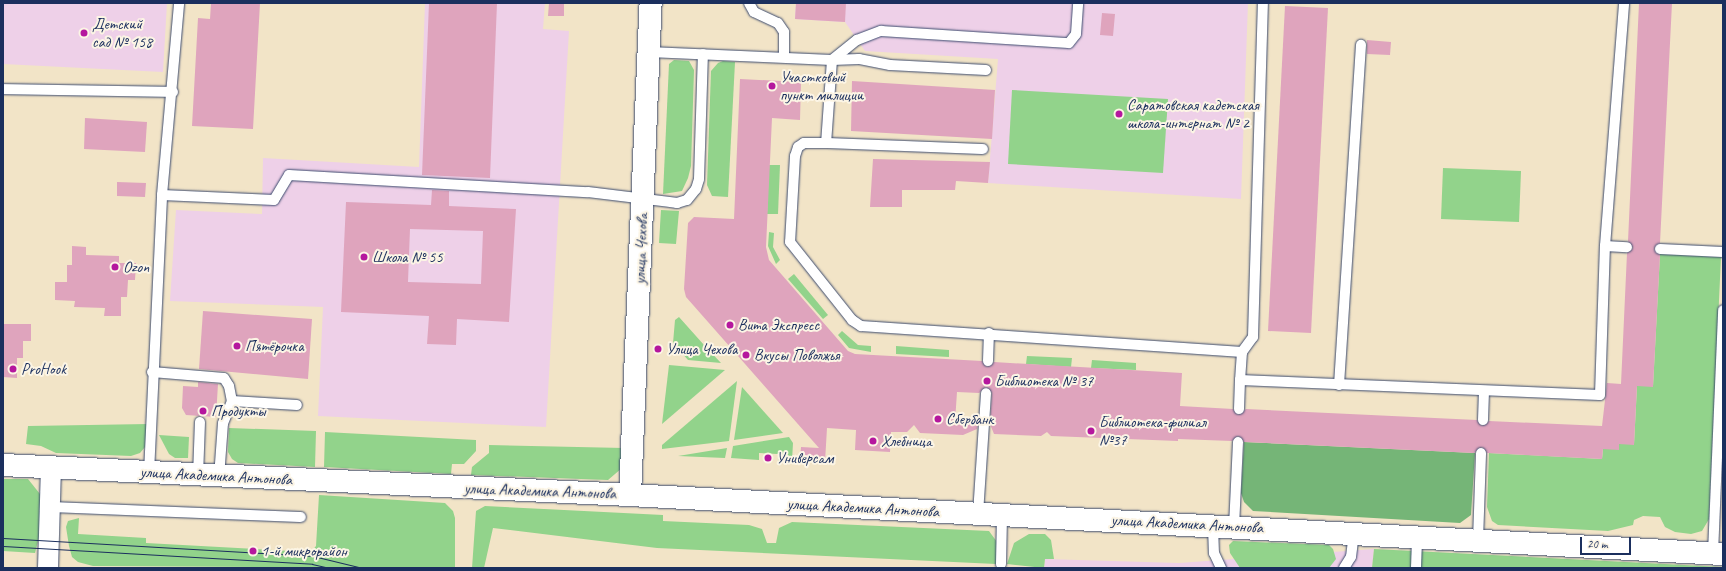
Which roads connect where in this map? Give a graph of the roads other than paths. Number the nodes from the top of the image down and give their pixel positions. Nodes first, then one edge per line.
1 (179, 3) edge
2 (651, 3) edge
3 (749, 3) edge
4 (1078, 3) edge
5 (1263, 3) edge
6 (1624, 3) edge
7 (1361, 45) dead end
8 (649, 52) junction
9 (703, 54) junction
10 (784, 58) junction
11 (832, 60) junction
12 (986, 70) dead end
13 (3, 89) edge
14 (173, 92) junction
15 (826, 142) junction
16 (983, 149) dead end
17 (162, 195) junction
18 (643, 198) junction
19 (1605, 246) junction
20 (1628, 248) dead end
21 (1660, 249) dead end
22 (1723, 252) edge
23 (1723, 310) edge
24 (989, 333) junction
25 (1242, 352) junction
26 (988, 362) dead end
27 (152, 372) junction
28 (1240, 380) junction
29 (1339, 385) junction
30 (1484, 392) junction
31 (986, 393) dead end
32 (232, 401) junction
33 (297, 405) dead end
34 (1239, 409) dead end
35 (1483, 420) dead end
36 (200, 422) dead end
37 (1238, 442) dead end
38 (1481, 453) dead end
39 (3, 465) edge
40 (51, 467) junction
41 (149, 473) junction
42 (198, 476) junction
43 (220, 477) junction
44 (630, 495) junction
45 (50, 507) junction
46 (978, 514) junction
47 (1002, 515) junction
48 (301, 517) dead end
49 (1224, 526) junction
50 (1354, 533) junction
51 (1417, 536) junction
52 (1478, 540) junction
53 (1718, 554) edge
54 (1001, 564) dead end
55 (48, 568) edge
56 (1221, 568) edge
57 (1344, 568) edge
58 (1416, 568) edge

1 - 14 lane
2 - 8 main road, улица Чехова
3 - 10 lane
4 - 11 lane
5 - 25 lane
6 - 19 lane
7 - 29 lane
8 - 9 lane
8 - 18 main road, улица Чехова
9 - 10 lane
9 - 18 lane
10 - 11 lane
11 - 12 lane
11 - 15 lane
13 - 14 lane
14 - 17 lane
15 - 16 lane
15 - 24 lane
17 - 18 lane
17 - 27 lane
18 - 44 main road, улица Чехова
19 - 20 lane
19 - 30 lane
21 - 22 lane
23 - 53 lane
24 - 25 lane
24 - 26 lane
25 - 28 lane
27 - 32 lane
27 - 41 lane
28 - 29 lane
28 - 34 lane
29 - 30 lane
30 - 35 lane
31 - 46 lane
32 - 33 lane
32 - 43 lane
36 - 42 lane
37 - 49 lane
38 - 52 lane
39 - 40 main road, улица Академика Антонова
40 - 41 main road, улица Академика Антонова
40 - 45 street
41 - 42 main road, улица Академика Антонова
42 - 43 main road, улица Академика Антонова
43 - 44 main road, улица Академика Антонова
44 - 46 main road, улица Академика Антонова
45 - 48 lane
45 - 55 street
46 - 47 main road, улица Академика Антонова
47 - 49 main road, улица Академика Антонова
47 - 54 lane
49 - 50 main road, улица Академика Антонова
49 - 56 lane
50 - 51 main road, улица Академика Антонова
50 - 57 lane
51 - 52 main road, улица Академика Антонова
51 - 58 lane
52 - 53 main road, улица Академика Антонова

